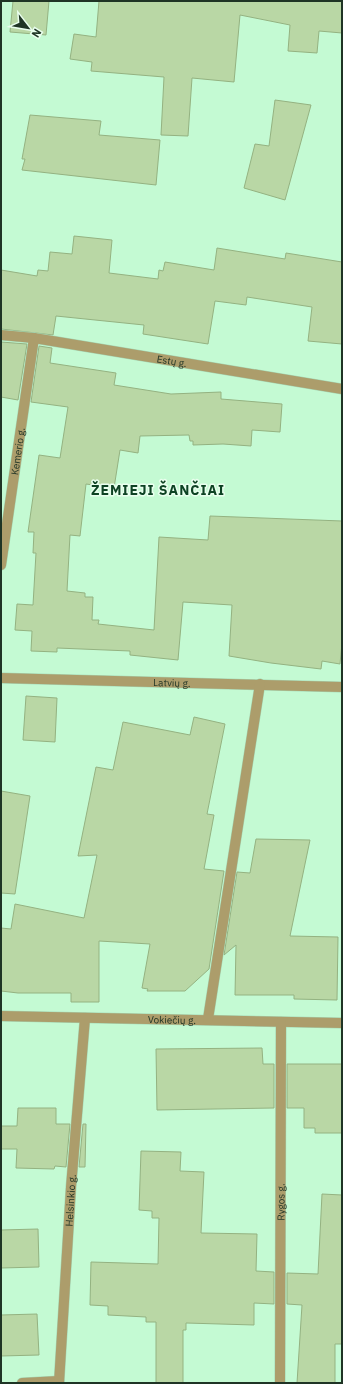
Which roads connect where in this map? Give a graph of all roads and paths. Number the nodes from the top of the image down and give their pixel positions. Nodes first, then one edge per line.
1 (1, 335) edge
2 (34, 338) junction
3 (342, 389) edge
4 (1, 565) edge
5 (1, 678) edge
6 (260, 684) junction
7 (342, 687) edge
8 (1, 1016) edge
9 (86, 1018) junction
10 (208, 1019) junction
11 (281, 1022) junction
12 (342, 1023) edge
13 (59, 1382) edge
14 (22, 1383) edge
15 (280, 1383) edge

1 - 2 street, Estų g.
2 - 3 street, Estų g.
2 - 4 street, Kemerio g.
5 - 6 street, Latvių g.
6 - 7 street, Latvių g.
6 - 10 street
8 - 9 street, Vokiečių g.
9 - 10 street, Vokiečių g.
9 - 13 street, Helsinkio g.
10 - 11 street, Vokiečių g.
11 - 12 street, Vokiečių g.
11 - 15 street, Rygos g.
13 - 14 street

